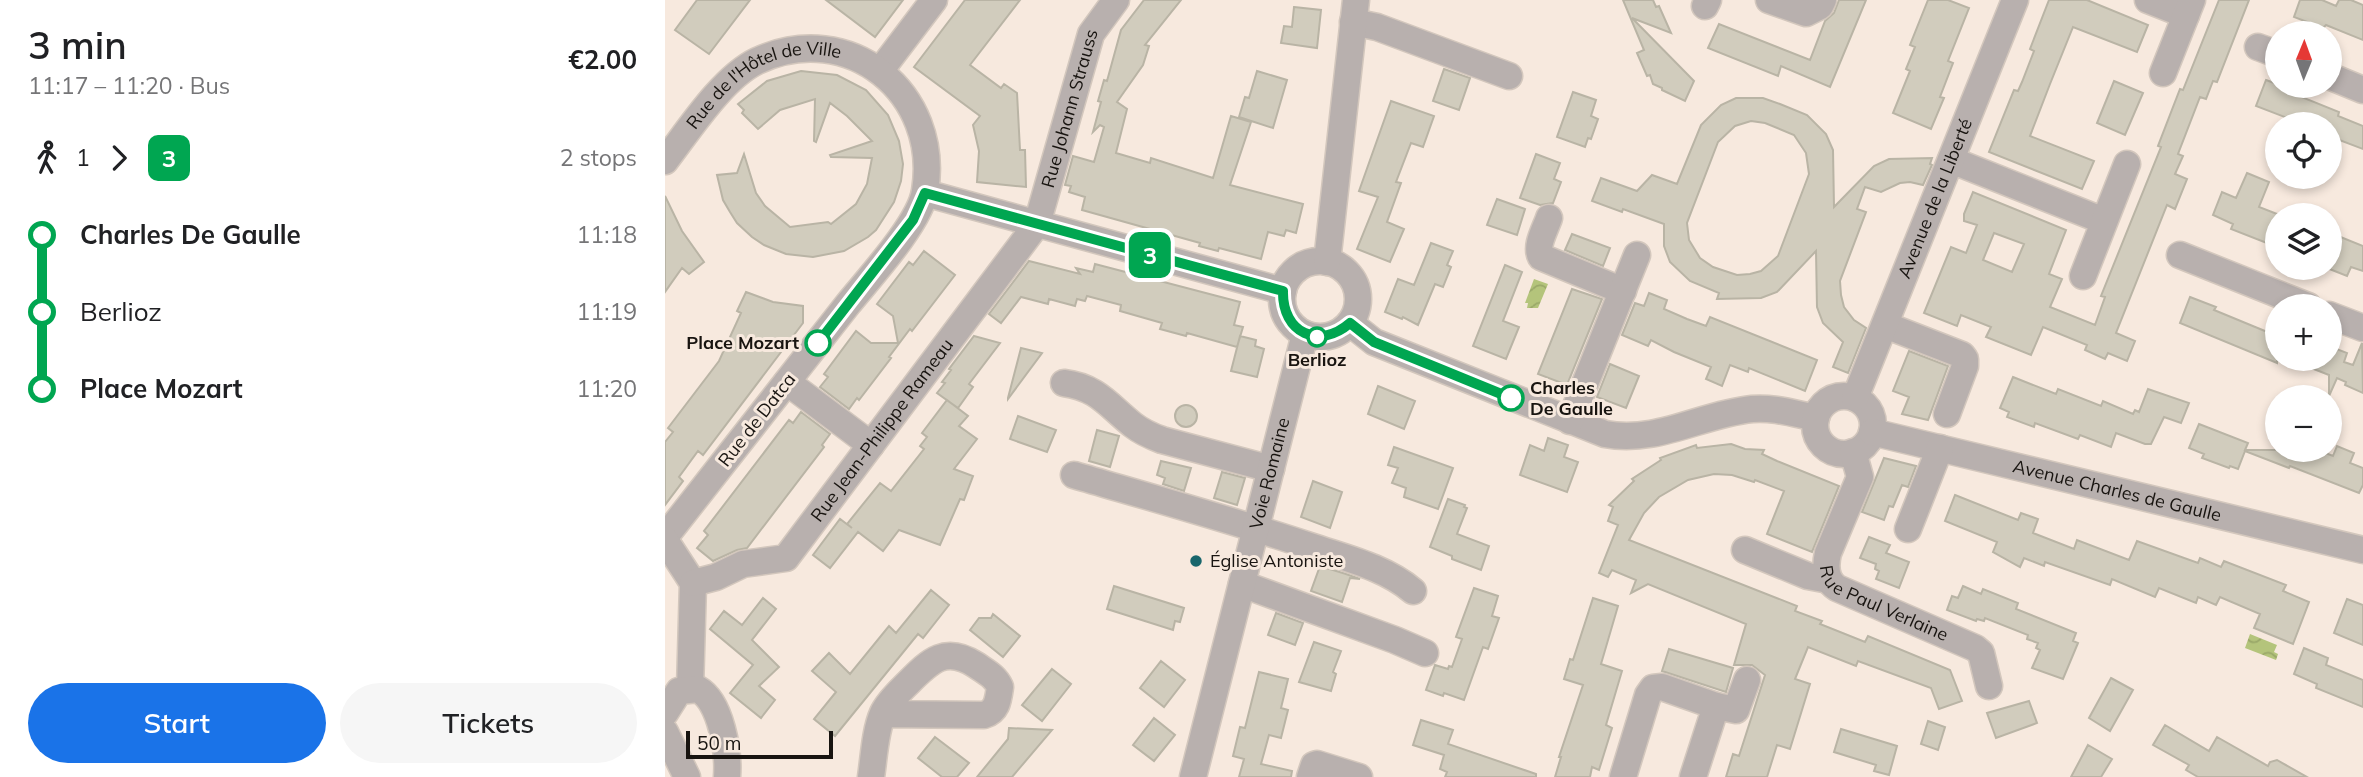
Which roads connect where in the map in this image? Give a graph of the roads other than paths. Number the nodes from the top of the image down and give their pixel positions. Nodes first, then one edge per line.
1 (934, 0) edge
2 (1116, 0) edge
3 (1769, 0) edge
4 (1823, 0) edge
5 (2015, 0) edge
6 (2148, 0) edge
7 (2189, 7) edge
8 (1355, 11) edge
9 (880, 71) junction
10 (2163, 73) dead end
11 (1509, 76) dead end
12 (2342, 81) edge
13 (2363, 90) edge
14 (1951, 160) junction
15 (665, 161) edge
16 (2127, 164) dead end
17 (925, 193) junction
18 (1549, 218) dead end
19 (2104, 221) junction
20 (1037, 224) junction
21 (1637, 255) dead end
22 (2180, 255) dead end
23 (1327, 262) junction
24 (875, 271) joint
25 (2083, 276) dead end
26 (1623, 290) junction
27 (1283, 291) junction
28 (2278, 294) edge
29 (2342, 320) edge
30 (1350, 323) junction
31 (1885, 325) junction
32 (2363, 328) edge
33 (1305, 334) junction
34 (787, 382) junction
35 (1064, 383) dead end
36 (1856, 398) junction
37 (1947, 414) dead end
38 (1816, 418) junction
39 (1570, 421) junction
40 (1873, 432) junction
41 (871, 445) junction
42 (1940, 448) junction
43 (1853, 452) junction
44 (1271, 469) junction
45 (1074, 475) dead end
46 (1257, 528) junction
47 (1908, 529) dead end
48 (665, 538) edge
49 (1745, 550) dead end
50 (2363, 550) edge
51 (1829, 580) junction
52 (693, 583) junction
53 (1242, 584) junction
54 (1413, 592) dead end
55 (1425, 653) dead end
56 (1747, 680) dead end
57 (1989, 686) dead end
58 (691, 689) junction
59 (1716, 706) junction
60 (665, 712) edge
61 (883, 714) dead end
62 (665, 732) edge
63 (687, 777) edge
64 (727, 777) edge
65 (871, 777) edge
66 (1193, 777) edge
67 (1310, 777) edge
68 (1359, 777) edge
69 (1623, 777) edge
70 (1693, 777) edge

1 - 9 street
2 - 20 street, Rue Johann Strauss
3 - 4 street
5 - 14 street, Avenue de la Liberté
6 - 7 street
7 - 10 street
8 - 11 street
8 - 23 street
9 - 15 street, Rue de l'Hôtel de Ville
9 - 17 street, Rue de l'Hôtel de Ville
12 - 13 street
14 - 19 street
14 - 31 street, Avenue de la Liberté
16 - 19 street
17 - 20 street
17 - 24 street, Rue de l'Hôtel de Ville
18 - 26 street
19 - 25 street
20 - 27 street
20 - 41 street, Rue Jean-Philippe Rameau
21 - 26 street
22 - 28 street
23 - 27 street
23 - 30 street
24 - 34 street, Rue de Datca
26 - 39 street
27 - 33 street
29 - 32 street
30 - 33 street
30 - 39 street
31 - 36 street, Avenue de la Liberté
31 - 37 street
33 - 44 street, Voie Romaine
34 - 41 street
34 - 48 street, Rue de Datca
35 - 44 street
36 - 38 street
36 - 40 street
38 - 39 street
38 - 43 street
40 - 42 street, Avenue Charles de Gaulle
40 - 43 street
41 - 52 street, Rue Jean-Philippe Rameau
42 - 47 street
42 - 50 street, Avenue Charles de Gaulle
43 - 51 street, Rue Paul Verlaine
44 - 46 street, Voie Romaine
45 - 46 street
46 - 53 street, Voie Romaine
46 - 54 street
48 - 52 street
49 - 51 street
51 - 57 street, Rue Paul Verlaine
52 - 58 street
53 - 55 street
53 - 66 street, Voie Romaine
56 - 59 street
58 - 60 street
58 - 64 street
59 - 69 street
59 - 70 street
61 - 65 street
62 - 63 street
67 - 68 street

